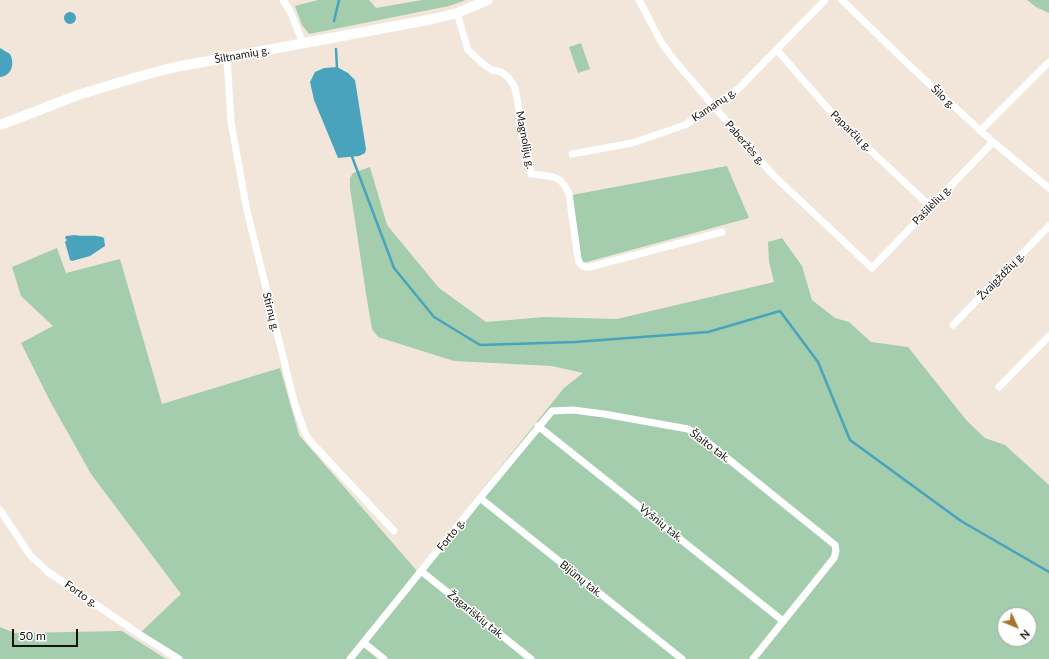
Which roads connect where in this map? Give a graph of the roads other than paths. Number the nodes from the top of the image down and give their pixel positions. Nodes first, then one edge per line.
1 (283, 0) edge
2 (488, 0) edge
3 (639, 0) edge
4 (825, 0) edge
5 (842, 0) edge
6 (457, 13) junction
7 (303, 43) junction
8 (777, 50) junction
9 (227, 58) junction
10 (1049, 62) edge
11 (714, 106) junction
12 (0, 125) edge
13 (980, 131) junction
14 (993, 142) junction
15 (572, 154) dead end
16 (1049, 188) edge
17 (931, 206) junction
18 (1049, 226) edge
19 (722, 232) dead end
20 (872, 268) joint
21 (953, 325) dead end
22 (1049, 336) edge
23 (999, 387) dead end
24 (552, 411) joint
25 (538, 426) junction
26 (480, 498) junction
27 (0, 510) edge
28 (394, 531) dead end
29 (421, 571) junction
30 (783, 621) junction
31 (364, 642) junction
32 (179, 659) edge
33 (350, 659) edge
34 (384, 659) edge
35 (531, 659) edge
36 (682, 659) edge
37 (753, 659) edge

1 - 7 street
2 - 6 main road, Šiltnamių g.
3 - 11 street, Paberžės g.
4 - 8 street, Kamanų g.
5 - 13 street, Šilo g.
6 - 7 main road, Šiltnamių g.
6 - 19 street, Magnolijų g.
7 - 9 main road, Šiltnamių g.
8 - 11 street, Kamanų g.
8 - 17 street, Paparčių g.
9 - 12 main road, Šiltnamių g.
9 - 28 street, Stirnų g.
10 - 13 street
11 - 15 street, Kamanų g.
11 - 20 street, Paberžės g.
13 - 14 street, Šilo g.
14 - 16 street, Šilo g.
14 - 17 street, Pašilėlių g.
17 - 20 street, Pašilėlių g.
18 - 21 street, Žvaigždžių g.
22 - 23 street
24 - 25 street, Forto g.
24 - 30 street, Šlaito tak.
25 - 26 street, Forto g.
25 - 30 street, Vyšnių tak.
26 - 29 street, Forto g.
26 - 36 street, Bijūnų tak.
27 - 32 street, Forto g.
29 - 31 street, Forto g.
29 - 35 street, Žagariškių tak.
30 - 37 street
31 - 33 street, Forto g.
31 - 34 street

